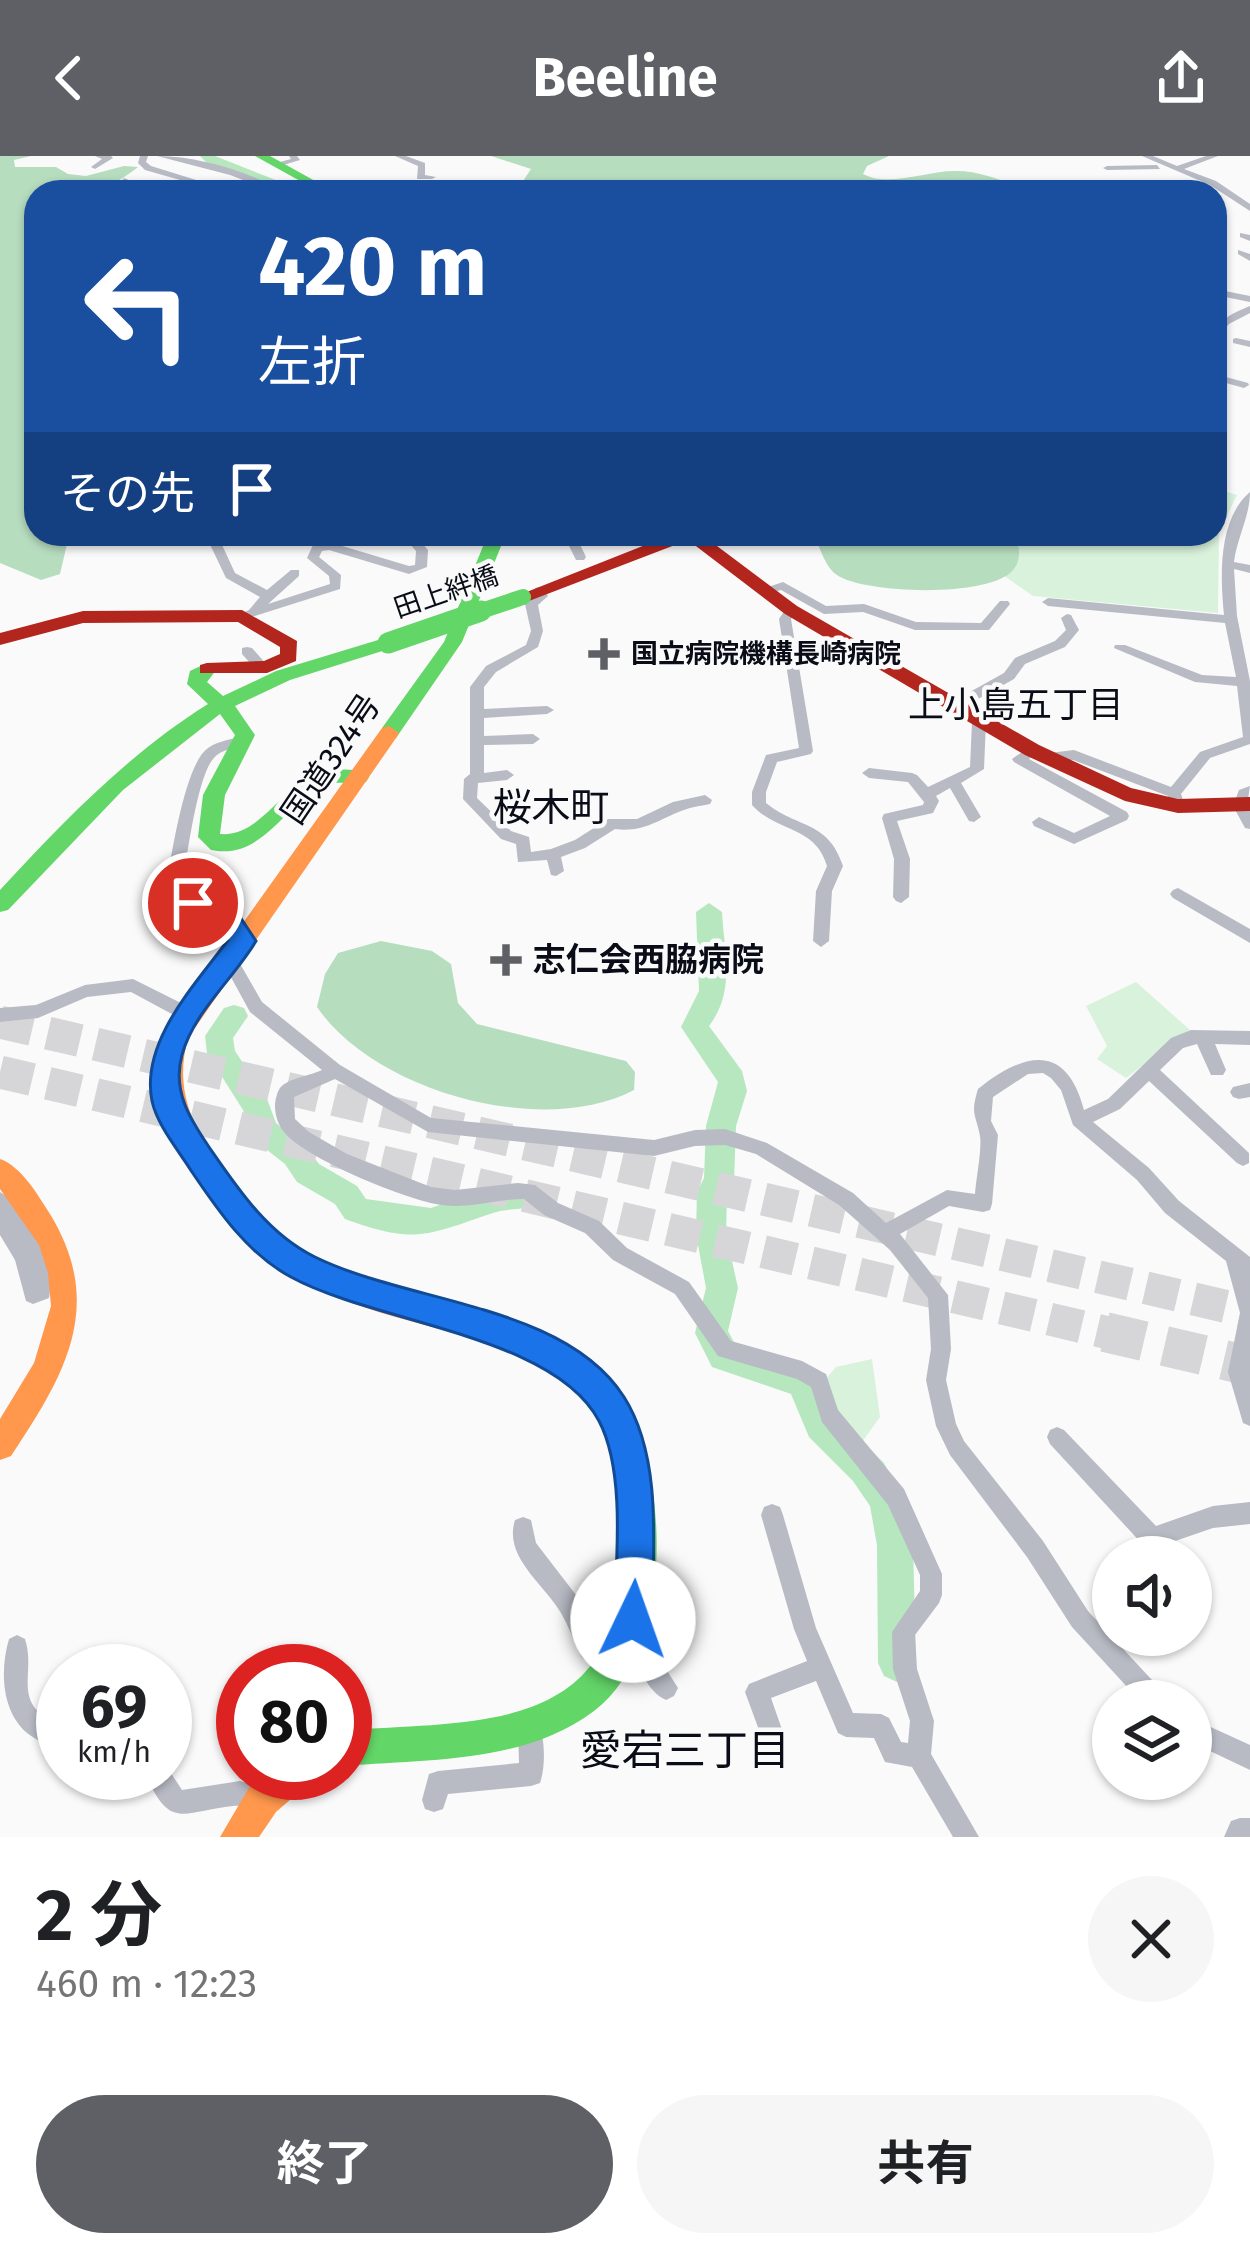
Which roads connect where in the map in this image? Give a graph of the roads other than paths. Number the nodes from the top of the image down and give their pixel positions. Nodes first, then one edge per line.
1 (99, 156) edge
2 (144, 156) edge
3 (161, 156) edge
4 (399, 156) edge
5 (1106, 156) edge
6 (1146, 156) edge
7 (1214, 156) edge
8 (279, 159) edge
9 (94, 167) dead end
10 (1172, 168) junction
11 (432, 177) dead end
12 (195, 180) edge
13 (251, 180) edge
14 (311, 180) edge
15 (1205, 180) edge
16 (1227, 193) edge
17 (1238, 200) junction
18 (1227, 202) edge
19 (1250, 208) edge
20 (1236, 341) dead end
21 (1250, 344) edge
22 (1227, 380) edge
23 (1244, 385) dead end
24 (1250, 495) edge
25 (217, 546) edge
26 (418, 546) edge
27 (492, 546) edge
28 (575, 546) edge
29 (657, 546) edge
30 (704, 546) edge
31 (580, 557) dead end
32 (1231, 565) junction
33 (1250, 569) edge
34 (295, 573) dead end
35 (762, 591) junction
36 (531, 594) junction
37 (268, 596) junction
38 (1048, 602) dead end
39 (1004, 604) dead end
40 (791, 610) junction
41 (247, 615) junction
42 (1067, 618) dead end
43 (1226, 619) junction
44 (0, 640) edge
45 (1250, 642) edge
46 (1233, 644) junction
47 (1120, 648) dead end
48 (1244, 682) junction
49 (1228, 700) dead end
50 (221, 705) junction
51 (955, 706) junction
52 (1250, 708) edge
53 (547, 710) dead end
54 (476, 714) junction
55 (979, 722) junction
56 (533, 739) dead end
57 (1250, 739) edge
58 (244, 741) junction
59 (477, 741) junction
60 (1039, 753) junction
61 (869, 772) dead end
62 (477, 776) junction
63 (507, 776) dead end
64 (359, 777) junction
65 (954, 783) junction
66 (927, 794) junction
67 (1176, 799) junction
68 (705, 800) dead end
69 (1248, 806) edge
70 (974, 817) dead end
71 (1039, 822) dead end
72 (1178, 894) dead end
73 (901, 897) dead end
74 (0, 904) edge
75 (1250, 937) edge
76 (821, 941) dead end
77 (236, 950) junction
78 (0, 1015) edge
79 (189, 1015) junction
80 (1203, 1036) junction
81 (1250, 1038) edge
82 (334, 1070) junction
83 (1148, 1070) junction
84 (1217, 1070) dead end
85 (1079, 1120) junction
86 (1243, 1158) dead end
87 (0, 1170) edge
88 (0, 1200) edge
89 (0, 1219) edge
90 (885, 1233) junction
91 (1245, 1261) edge
92 (1250, 1313) edge
93 (1250, 1415) edge
94 (1057, 1437) dead end
95 (0, 1445) edge
96 (1250, 1513) edge
97 (772, 1515) dead end
98 (523, 1528) dead end
99 (632, 1626) junction
100 (17, 1647) dead end
101 (820, 1669) junction
102 (1137, 1680) edge
103 (666, 1688) dead end
104 (36, 1725) edge
105 (530, 1728) junction
106 (1212, 1740) edge
107 (774, 1742) dead end
108 (372, 1745) edge
109 (919, 1756) junction
110 (1250, 1758) edge
111 (216, 1797) edge
112 (174, 1800) edge
113 (262, 1800) edge
114 (434, 1800) dead end
115 (1250, 1830) edge
116 (238, 1837) edge
117 (967, 1837) edge
118 (1236, 1837) edge

1 - 9 street
2 - 12 street
3 - 13 street
4 - 11 street
5 - 10 street
6 - 10 street
7 - 10 street
8 - 14 main road
10 - 15 street
16 - 17 street
17 - 18 street
17 - 19 street
20 - 21 street
22 - 23 street
24 - 32 street
25 - 37 street
26 - 41 street
27 - 64 main road, 国道324号
28 - 31 street
29 - 36 main road, 田上絆橋
30 - 35 main road
32 - 33 street
32 - 43 street
34 - 37 street
35 - 39 street
35 - 40 main road
36 - 50 main road, 田上絆橋, bridge
36 - 54 street
37 - 41 street
38 - 43 street
40 - 51 main road
40 - 76 street
41 - 44 main road
41 - 50 main road
42 - 51 street
43 - 46 street
45 - 46 street
46 - 48 street
47 - 48 street
48 - 52 street
49 - 52 street
50 - 58 main road
50 - 74 main road, 田上絆橋
51 - 55 main road
52 - 57 street
53 - 54 street
54 - 59 street
55 - 60 main road
55 - 65 street
56 - 59 street
57 - 67 street
58 - 64 main road
58 - 77 street
59 - 62 street
60 - 67 main road
60 - 71 street
61 - 66 street
62 - 63 street
62 - 68 street
64 - 77 main road, 国道324号
65 - 66 street
65 - 70 street
66 - 73 street
67 - 69 main road
72 - 75 street
77 - 79 main road, 国道324号
77 - 82 street
78 - 79 street
79 - 99 main road, 国道324号
80 - 81 street
80 - 83 street
80 - 84 street
82 - 90 street
82 - 109 street
83 - 85 street
83 - 86 street
85 - 90 street
85 - 91 street
87 - 95 main road
88 - 89 street
90 - 102 street
91 - 92 street
92 - 93 street
94 - 96 street
97 - 101 street
98 - 99 street
99 - 103 street
99 - 105 main road, 国道324号
100 - 104 street
101 - 107 street
101 - 109 street
105 - 108 main road, 国道324号
105 - 114 street
106 - 110 street
109 - 117 street
111 - 112 street
113 - 116 main road
115 - 118 street

